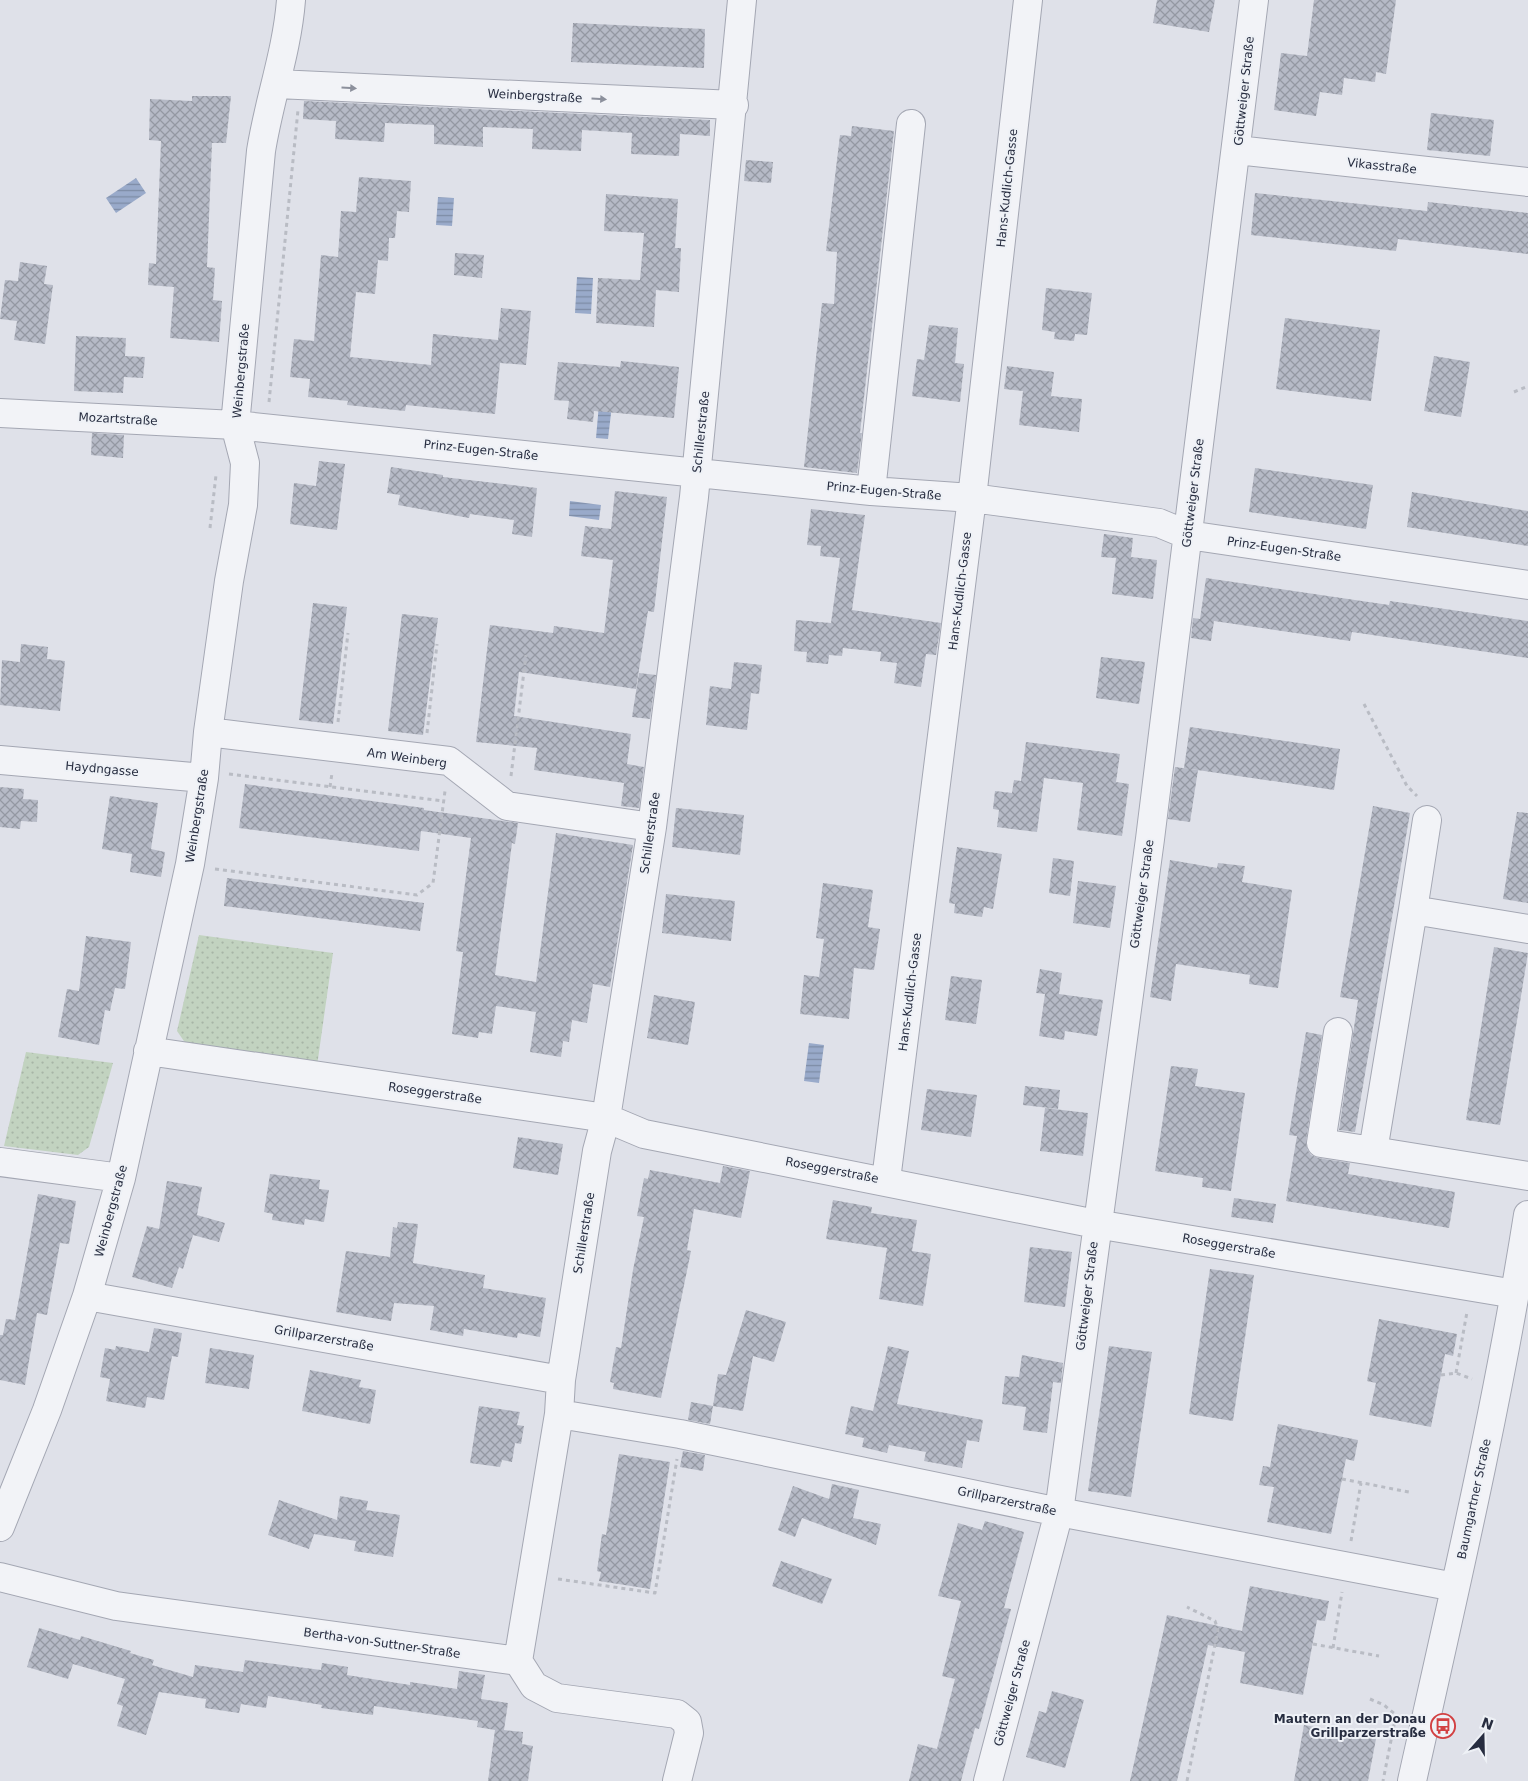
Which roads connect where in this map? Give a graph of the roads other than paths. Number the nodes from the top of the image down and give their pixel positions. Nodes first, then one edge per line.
1 (290, 0) edge
2 (742, 0) edge
3 (1028, 0) edge
4 (1254, 0) edge
5 (289, 85) junction
6 (734, 105) junction
7 (911, 124) dead end
8 (1237, 150) junction
9 (1528, 182) edge
10 (0, 413) edge
11 (236, 426) junction
12 (697, 472) junction
13 (871, 491) junction
14 (972, 498) junction
15 (1188, 535) junction
16 (1528, 586) edge
17 (208, 732) junction
18 (0, 760) edge
19 (216, 776) junction
20 (1427, 820) road end
21 (652, 827) junction
22 (1413, 910) junction
23 (1528, 928) edge
24 (1338, 1032) dead end
25 (148, 1051) junction
26 (606, 1118) junction
27 (1374, 1151) junction
28 (0, 1162) edge
29 (1528, 1176) edge
30 (121, 1178) junction
31 (886, 1180) junction
32 (1528, 1215) edge
33 (1096, 1224) junction
34 (1515, 1294) junction
35 (87, 1296) junction
36 (560, 1380) junction
37 (559, 1414) junction
38 (1059, 1512) junction
39 (0, 1527) edge
40 (0, 1577) edge
41 (1455, 1586) junction
42 (518, 1661) junction
43 (677, 1781) edge
44 (988, 1781) edge
45 (1412, 1781) edge

1 - 5 street, Weinbergstraße
2 - 6 street, Schillerstraße
3 - 14 street, Hans-Kudlich-Gasse
4 - 8 street, Göttweiger Straße
5 -> 6 street, Weinbergstraße
5 - 11 street, Weinbergstraße
6 - 12 street, Schillerstraße
7 - 13 street
8 - 9 street, Vikasstraße
8 - 15 street, Göttweiger Straße
10 - 11 street, Mozartstraße
11 - 12 street, Prinz-Eugen-Straße
11 - 17 street, Weinbergstraße
12 - 13 street, Prinz-Eugen-Straße
12 - 21 street, Schillerstraße
13 - 14 street, Prinz-Eugen-Straße
14 - 15 street, Prinz-Eugen-Straße
14 - 31 street, Hans-Kudlich-Gasse
15 - 16 street, Prinz-Eugen-Straße
15 - 33 street, Göttweiger Straße
17 - 19 street, Weinbergstraße
17 - 21 street, Am Weinberg
18 - 19 street, Haydngasse
19 - 25 street, Weinbergstraße
20 - 22 street
21 - 26 street, Schillerstraße
22 - 23 street
22 - 27 street
24 - 27 street
25 - 26 street, Roseggerstraße
25 - 30 street, Weinbergstraße
26 - 31 street, Roseggerstraße
26 - 36 street, Schillerstraße
27 - 29 street
28 - 30 street
30 - 35 street, Weinbergstraße
31 - 33 street, Roseggerstraße
32 - 34 street, Baumgartner Straße
33 - 34 street, Roseggerstraße
33 - 38 street, Göttweiger Straße
34 - 41 street, Baumgartner Straße
35 - 36 street, Grillparzerstraße
35 - 39 street, Weinbergstraße
36 - 37 street, Schillerstraße
37 - 38 street, Grillparzerstraße
37 - 42 street, Schillerstraße
38 - 41 street, Grillparzerstraße
38 - 44 street, Göttweiger Straße
40 - 42 street, Bertha-von-Suttner-Straße
41 - 45 street, Baumgartner Straße
42 - 43 street

